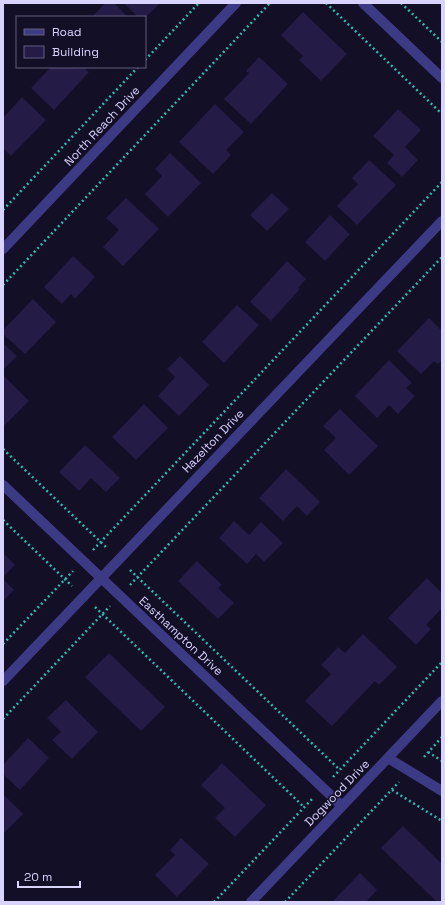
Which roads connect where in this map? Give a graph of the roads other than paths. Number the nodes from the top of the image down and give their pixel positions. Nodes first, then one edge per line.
1 (236, 3) edge
2 (363, 3) edge
3 (442, 78) edge
4 (442, 221) edge
5 (3, 249) edge
6 (3, 485) edge
7 (101, 578) junction
8 (3, 681) edge
9 (442, 701) edge
10 (388, 758) junction
11 (442, 791) edge
12 (342, 806) junction
13 (251, 902) edge

1 - 5 street, North Reach Drive
2 - 3 street
4 - 7 street, Hazelton Drive
6 - 7 street, Easthampton Drive
7 - 8 street, Hazelton Drive
7 - 12 street, Easthampton Drive
9 - 10 street, Dogwood Drive
10 - 11 street
10 - 12 street, Dogwood Drive
12 - 13 street, Dogwood Drive

